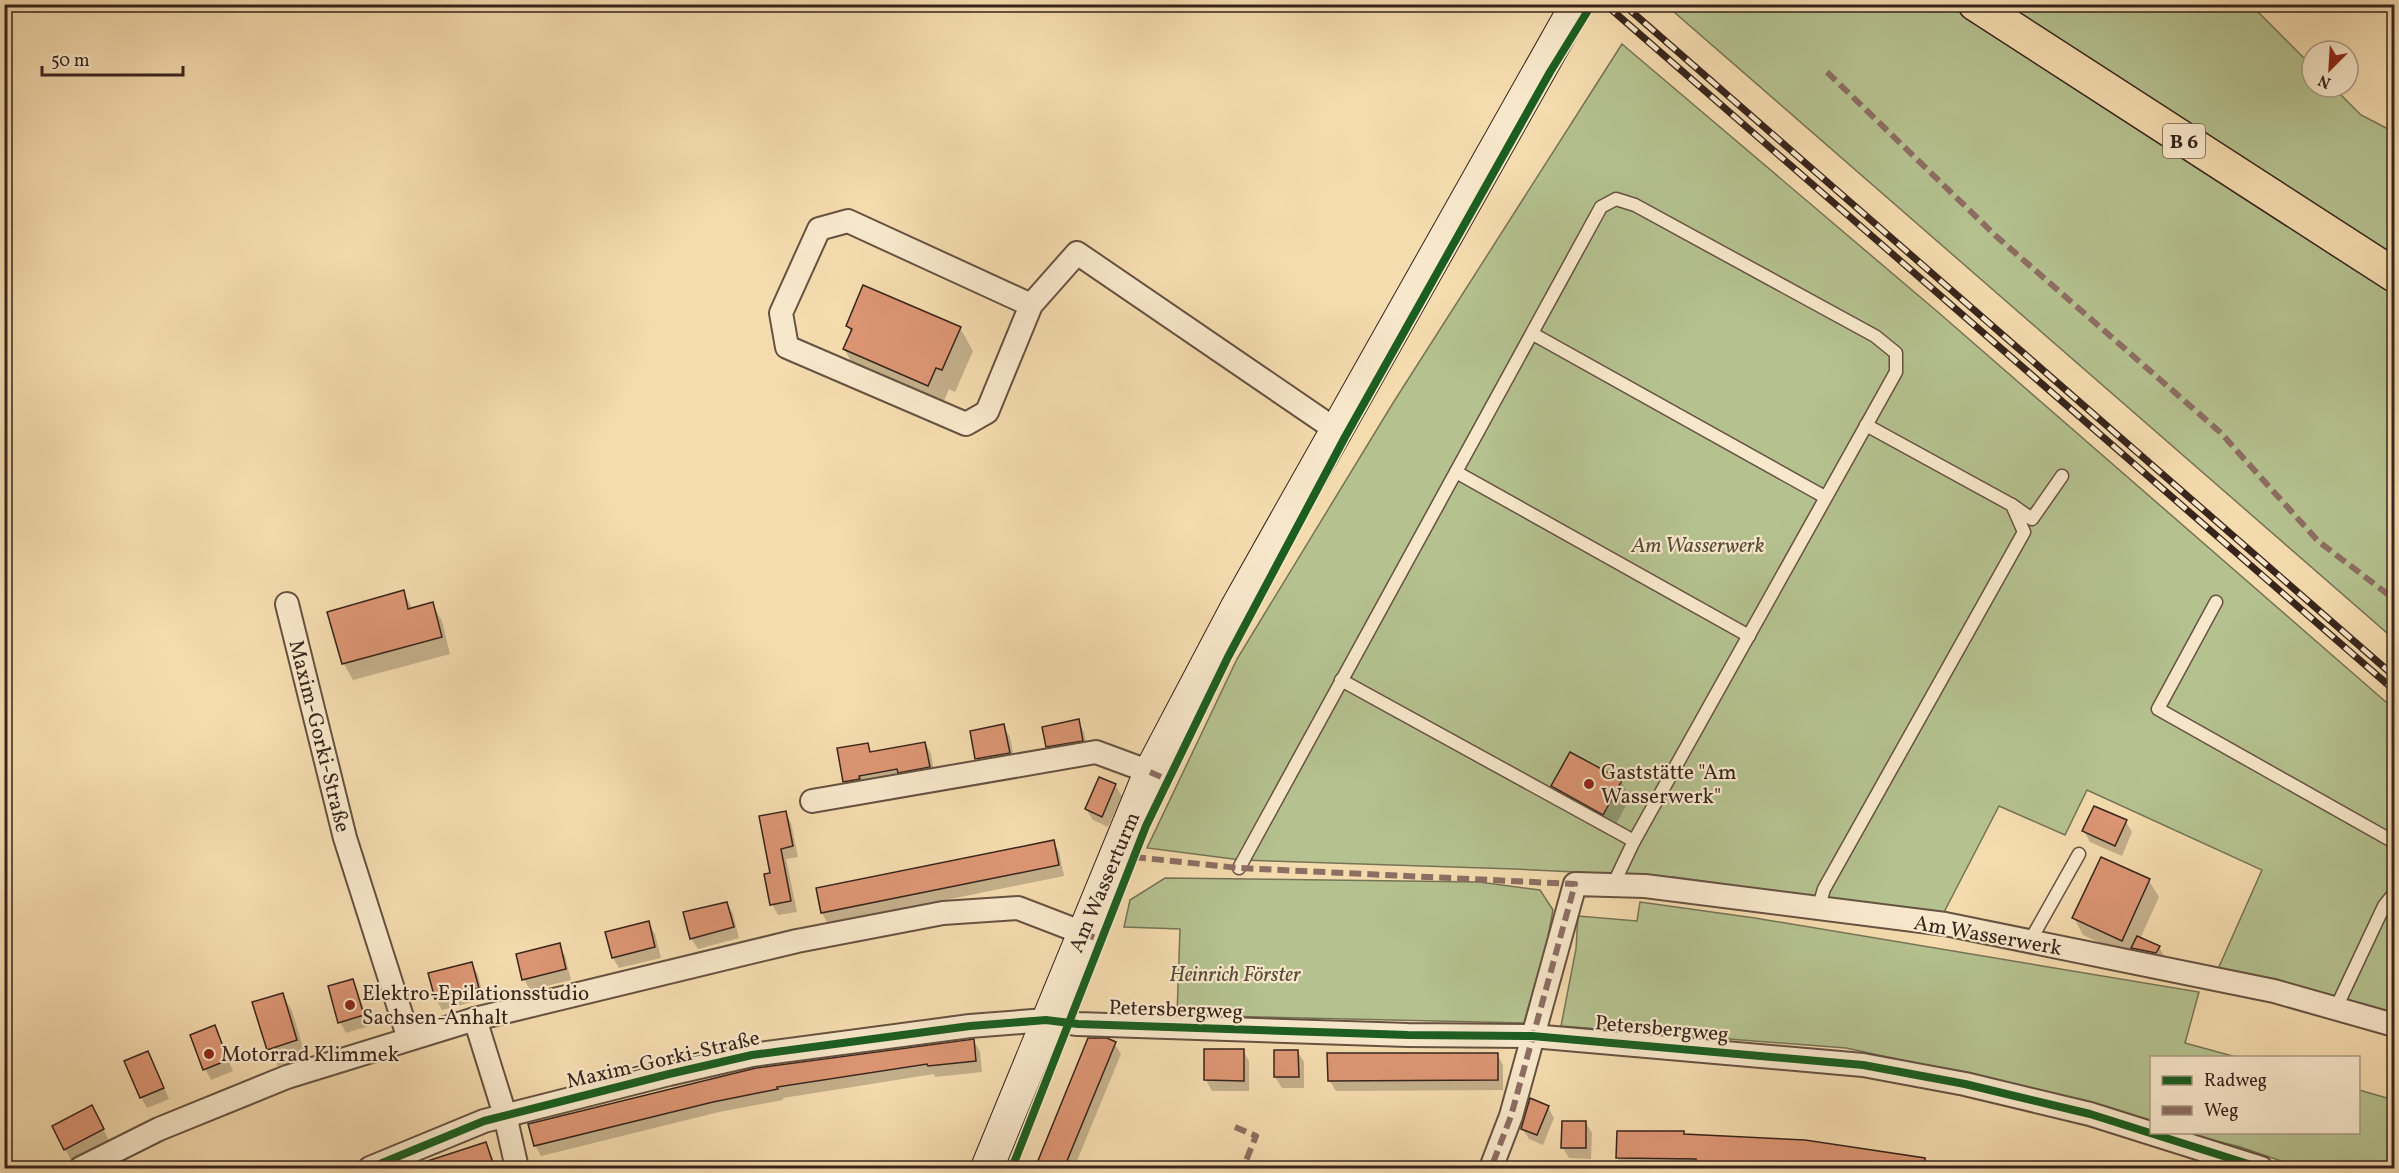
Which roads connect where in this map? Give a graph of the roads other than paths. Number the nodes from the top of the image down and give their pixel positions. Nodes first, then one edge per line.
1 (1577, 4) edge
2 (1975, 4) edge
3 (2394, 275) edge
4 (1031, 305) junction
5 (1533, 334) junction
6 (1866, 425) junction
7 (1336, 430) junction
8 (1456, 472) junction
9 (2062, 476) dead end
10 (1825, 497) junction
11 (2012, 505) junction
12 (2216, 602) dead end
13 (287, 604) dead end
14 (1749, 636) junction
15 (1341, 680) junction
16 (1150, 772) junction
17 (812, 801) dead end
18 (1634, 841) junction
19 (2394, 842) edge
20 (2079, 854) dead end
21 (1239, 868) dead end
22 (1613, 885) junction
23 (2394, 894) edge
24 (1823, 908) junction
25 (1083, 933) junction
26 (2030, 942) junction
27 (2336, 1008) junction
28 (475, 1019) junction
29 (1046, 1020) junction
30 (2394, 1025) edge
31 (1532, 1036) junction
32 (409, 1039) junction
33 (505, 1115) junction
34 (2150, 1133) edge
35 (2153, 1134) edge
36 (81, 1168) edge
37 (370, 1168) edge
38 (517, 1168) edge
39 (987, 1168) edge
40 (1491, 1168) edge
41 (2261, 1168) edge

1 - 7 street, Am Wasserturm
2 - 3 main road, B 6
4 - 4 street
4 - 7 street
5 - 6 lane
5 - 8 lane
5 - 10 lane
6 - 10 lane
6 - 11 lane
7 - 16 street, Am Wasserturm
8 - 14 lane
8 - 15 lane
9 - 11 lane
10 - 14 lane
11 - 24 lane
12 - 19 lane
13 - 32 street, Maxim-Gorki-Straße
14 - 18 lane
15 - 18 lane
15 - 21 lane
16 - 17 street
16 - 25 street, Am Wasserturm
18 - 22 lane
20 - 26 lane
22 - 24 street, Am Wasserwerk
22 - 31 street, Am Wasserwerk
23 - 27 lane
24 - 26 street, Am Wasserwerk
25 - 28 street
25 - 29 street, Am Wasserturm
26 - 27 street, Am Wasserwerk
27 - 30 street, Am Wasserwerk
28 - 32 street
28 - 33 street
29 - 31 street, Petersbergweg
29 - 33 street, Maxim-Gorki-Straße
29 - 39 street, Am Wasserturm
31 - 34 street, Petersbergweg
31 - 40 street
32 - 36 street
33 - 37 street, Maxim-Gorki-Straße
33 - 38 street
35 - 41 street, Petersbergweg

